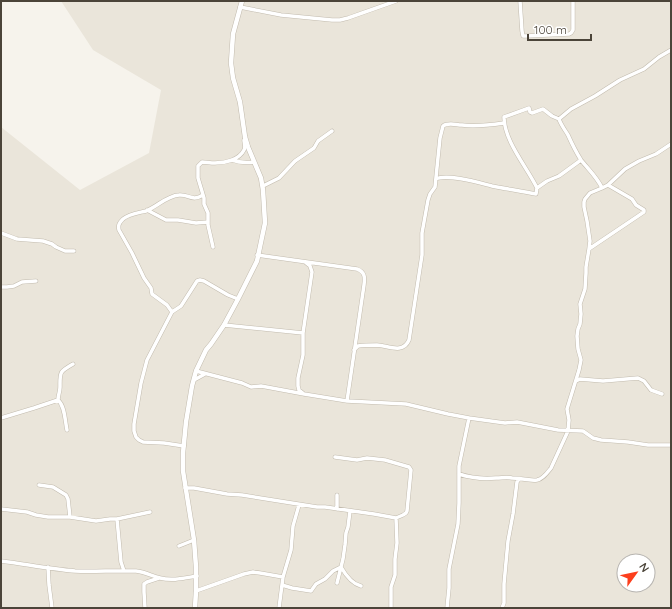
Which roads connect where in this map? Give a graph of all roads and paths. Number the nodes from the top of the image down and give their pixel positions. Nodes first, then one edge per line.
1 (242, 1) edge
2 (396, 1) edge
3 (520, 1) edge
4 (573, 1) edge
5 (240, 6) junction
6 (671, 50) edge
7 (559, 119) junction
8 (504, 123) junction
9 (244, 131) junction
10 (332, 131) dead end
11 (671, 144) edge
12 (232, 160) junction
13 (581, 160) junction
14 (254, 162) junction
15 (436, 179) junction
16 (263, 186) junction
17 (608, 186) junction
18 (537, 188) junction
19 (602, 188) junction
20 (203, 195) junction
21 (147, 210) junction
22 (208, 222) junction
23 (113, 224) dead end
24 (119, 230) junction
25 (1, 233) edge
26 (213, 246) dead end
27 (589, 249) junction
28 (74, 251) dead end
29 (257, 255) junction
30 (304, 262) junction
31 (318, 263) junction
32 (312, 270) junction
33 (36, 281) dead end
34 (1, 287) edge
35 (238, 299) junction
36 (172, 312) junction
37 (224, 325) junction
38 (303, 334) junction
39 (354, 350) junction
40 (73, 364) dead end
41 (196, 371) junction
42 (205, 374) junction
43 (194, 380) junction
44 (576, 381) junction
45 (349, 391) junction
46 (304, 394) junction
47 (662, 394) dead end
48 (338, 399) junction
49 (58, 400) junction
50 (347, 400) junction
51 (1, 418) edge
52 (469, 418) junction
53 (67, 430) dead end
54 (568, 431) junction
55 (671, 445) edge
56 (184, 446) junction
57 (335, 457) dead end
58 (459, 474) junction
59 (519, 479) junction
60 (39, 485) dead end
61 (185, 488) junction
62 (336, 495) dead end
63 (299, 505) junction
64 (1, 509) edge
65 (337, 510) junction
66 (350, 511) junction
67 (150, 512) dead end
68 (70, 517) junction
69 (396, 518) junction
70 (117, 519) junction
71 (194, 540) junction
72 (179, 546) dead end
73 (1, 561) edge
74 (341, 566) junction
75 (48, 567) junction
76 (124, 571) junction
77 (196, 576) junction
78 (283, 577) junction
79 (159, 578) junction
80 (337, 583) dead end
81 (282, 585) junction
82 (361, 586) dead end
83 (196, 591) junction
84 (52, 608) edge
85 (145, 608) edge
86 (195, 608) edge
87 (279, 608) edge
88 (391, 608) edge
89 (447, 608) edge
90 (502, 608) edge

1 - 5 street
2 - 5 street
3 - 4 street
5 - 9 street
6 - 7 street
7 - 8 street
7 - 13 street
8 - 15 street
8 - 18 street
9 - 12 street
9 - 14 street
10 - 16 street
11 - 17 street
12 - 14 street
12 - 20 street
13 - 18 street
13 - 19 street
14 - 16 street
15 - 18 street
15 - 39 street
16 - 29 street
17 - 19 street
17 - 27 street
19 - 27 street
20 - 21 street
20 - 22 street
21 - 22 street
21 - 24 street
22 - 26 street
23 - 24 street
24 - 36 street
25 - 28 street
27 - 44 street
29 - 30 street
29 - 35 street
30 - 31 street
30 - 32 street
31 - 32 street
31 - 39 street
32 - 38 street
33 - 34 street
35 - 36 street
35 - 37 street
36 - 56 street
37 - 38 street
37 - 41 street
38 - 46 street
39 - 45 street
40 - 49 street
41 - 42 street
41 - 43 street
42 - 43 street
42 - 46 street
43 - 56 street
44 - 47 street
44 - 54 street
45 - 48 street
45 - 50 street
46 - 48 street
48 - 50 street
49 - 51 street
49 - 53 street
50 - 52 street
52 - 54 street
52 - 58 street
54 - 55 street
54 - 59 street
56 - 61 street
57 - 69 street
58 - 59 street
58 - 89 street
59 - 90 street
60 - 68 street
61 - 63 street
61 - 71 street
62 - 65 street
63 - 65 street
63 - 78 street
64 - 68 street
65 - 66 street
66 - 69 street
66 - 74 street
67 - 70 street
68 - 70 street
69 - 88 street
70 - 76 street
71 - 72 street
71 - 77 street
73 - 75 street
74 - 80 street
74 - 81 street
74 - 82 street
75 - 76 street
75 - 84 street
76 - 79 street
77 - 79 street
77 - 83 street
78 - 81 street
78 - 83 street
79 - 85 street
81 - 87 street
83 - 86 street

